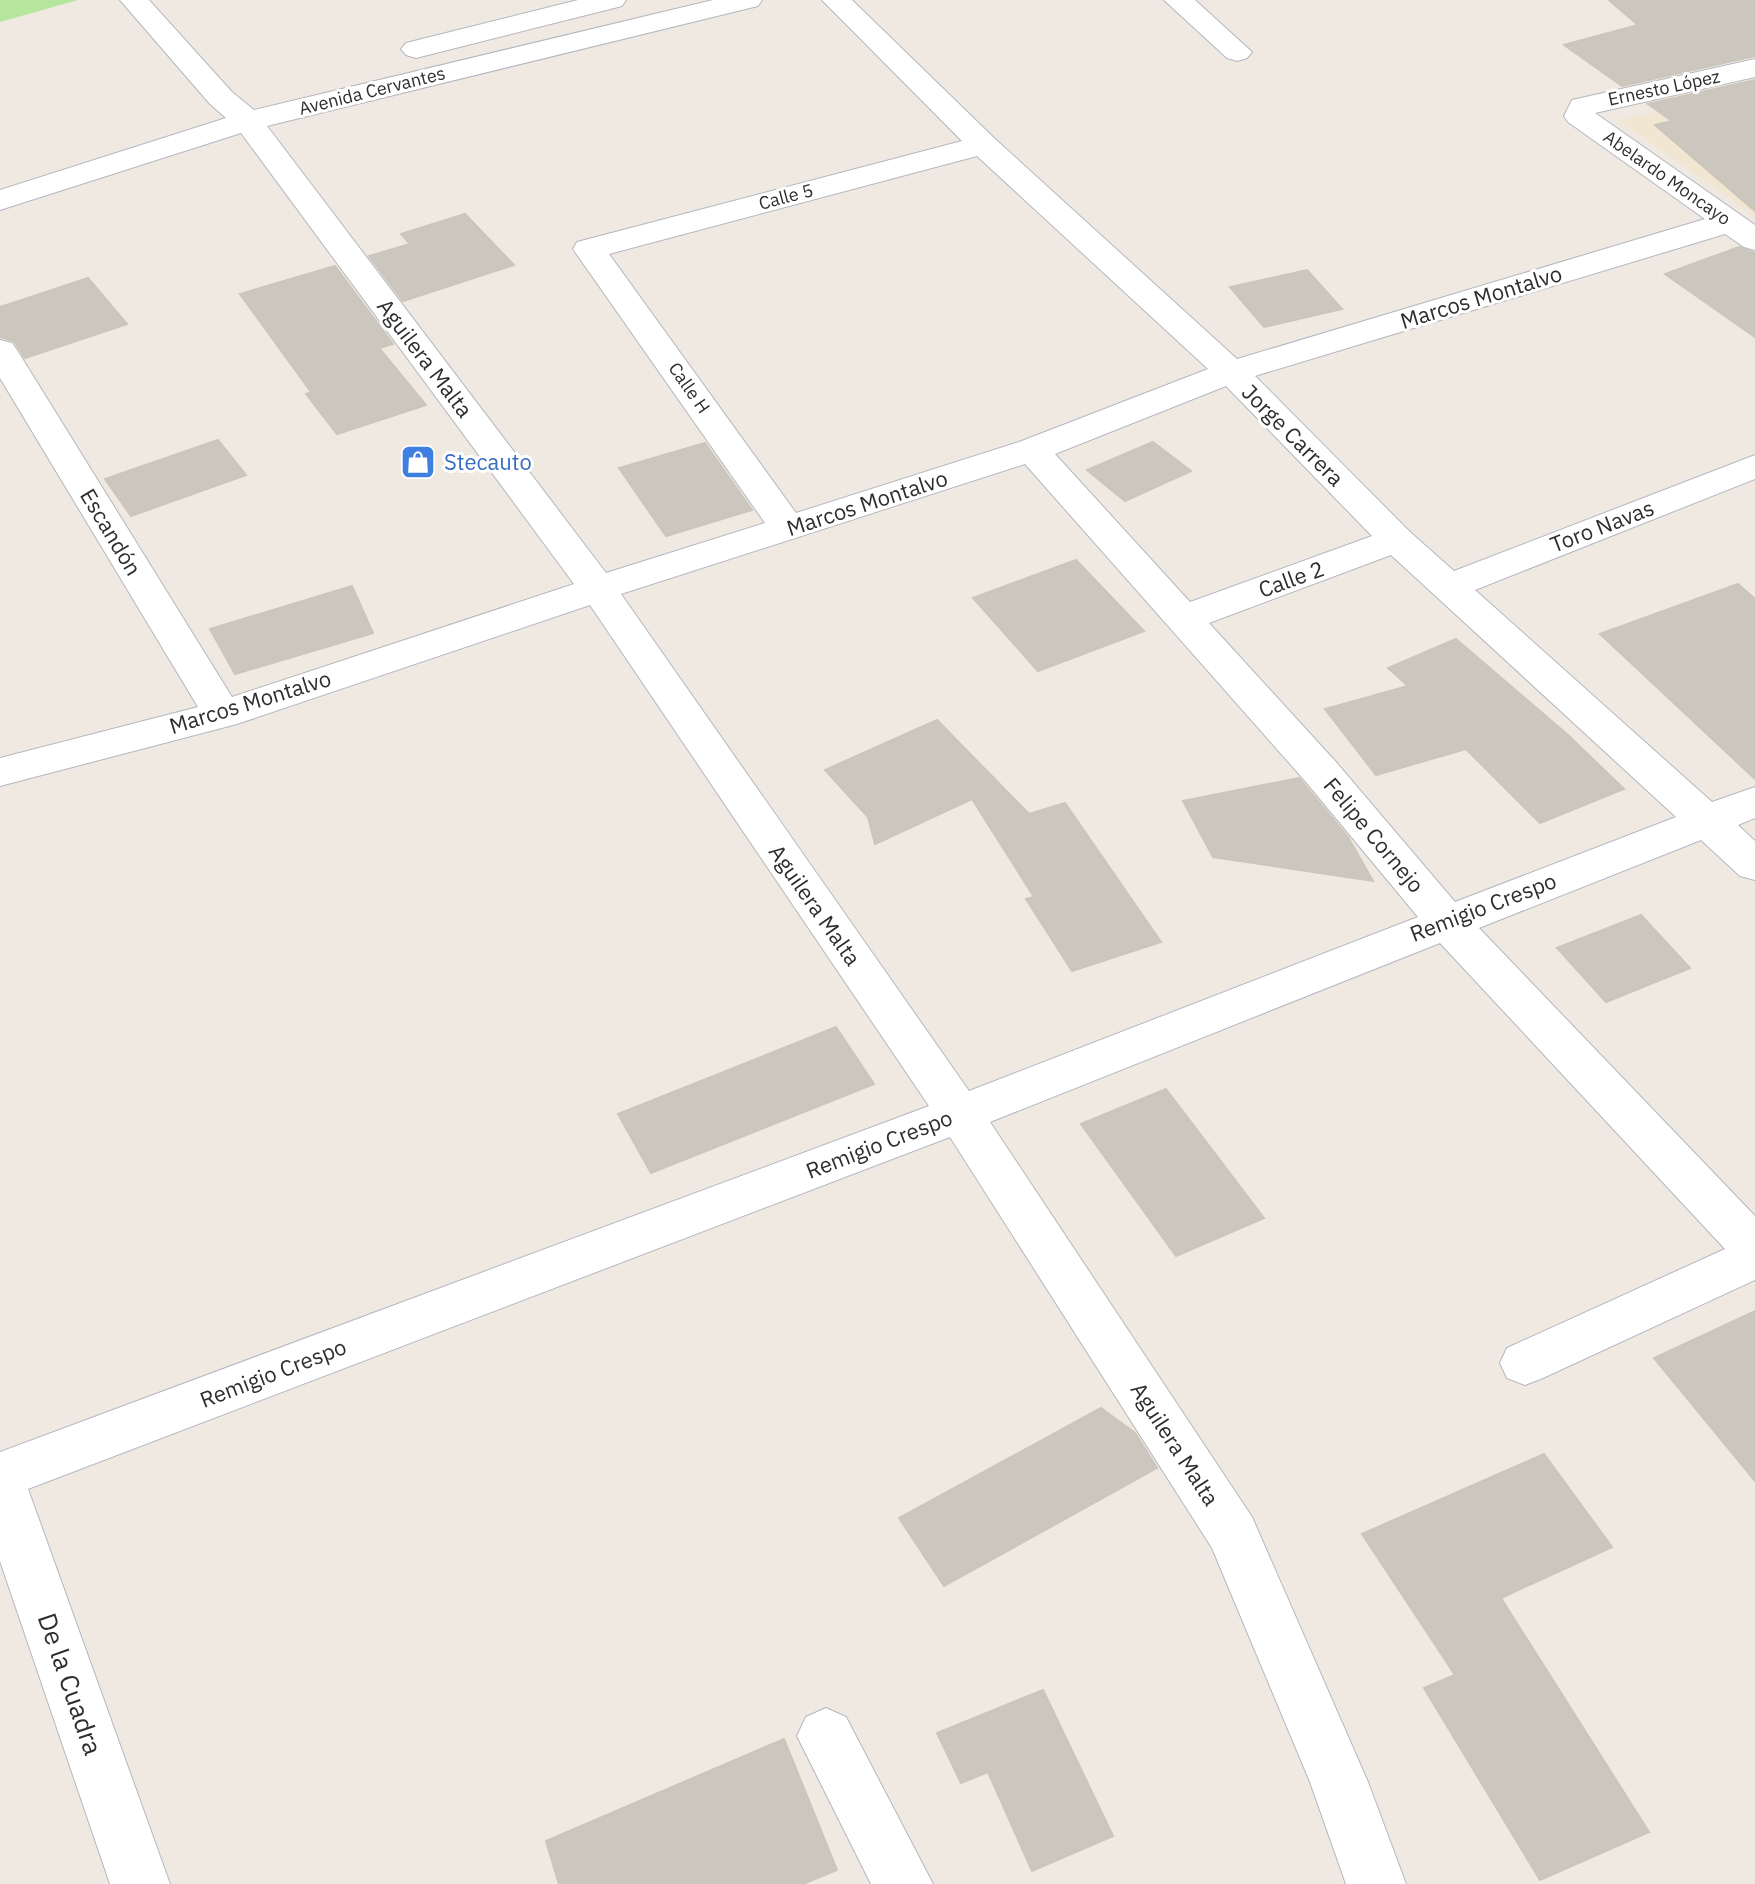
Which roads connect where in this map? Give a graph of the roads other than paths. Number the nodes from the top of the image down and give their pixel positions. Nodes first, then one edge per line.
1 (134, 0) edge
2 (612, 0) edge
3 (748, 0) edge
4 (836, 0) edge
5 (1178, 0) edge
6 (1237, 52) dead end
7 (386, 57) dead end
8 (1755, 68) edge
9 (228, 104) junction
10 (1579, 116) joint
11 (983, 145) junction
12 (0, 200) edge
13 (1742, 231) edge
14 (589, 249) joint
15 (0, 350) edge
16 (1231, 372) junction
17 (1032, 450) junction
18 (1755, 466) edge
19 (788, 528) junction
20 (1397, 540) junction
21 (1450, 586) junction
22 (598, 589) junction
23 (1184, 618) junction
24 (223, 714) junction
25 (0, 772) edge
26 (1755, 802) edge
27 (1707, 821) junction
28 (1755, 865) edge
29 (1446, 921) junction
30 (960, 1114) junction
31 (1755, 1249) edge
32 (1755, 1258) edge
33 (1525, 1363) dead end
34 (0, 1476) edge
35 (0, 1484) edge
36 (826, 1736) dead end
37 (140, 1884) edge
38 (903, 1884) edge
39 (1376, 1884) edge

1 - 9 street, Aguilera Malta
2 - 7 street, Avenida Cervantes
3 - 9 street, Avenida Cervantes
4 - 11 street, Jorge Carrera
5 - 6 street
8 - 10 street, Ernesto López
9 - 12 street, Avenida Cervantes
9 - 22 street, Aguilera Malta
10 - 13 street, Abelardo Moncayo
11 - 14 street, Calle 5
11 - 16 street, Jorge Carrera
13 - 16 street, Marcos Montalvo
14 - 19 street, Calle H
15 - 24 street, Escandón
16 - 17 street, Marcos Montalvo
16 - 20 street, Jorge Carrera
17 - 19 street, Marcos Montalvo
17 - 23 street, Felipe Cornejo
18 - 21 street, Toro Navas
19 - 22 street, Marcos Montalvo
20 - 21 street, Jorge Carrera
20 - 23 street, Calle 2
21 - 27 street, Jorge Carrera
22 - 24 street, Marcos Montalvo
22 - 30 street, Aguilera Malta
23 - 29 street, Felipe Cornejo
24 - 25 street, Marcos Montalvo
26 - 27 street, Remigio Crespo
27 - 28 street, Jorge Carrera
27 - 29 street, Remigio Crespo
29 - 30 street, Remigio Crespo
29 - 31 street, Felipe Cornejo
30 - 34 street, Remigio Crespo
30 - 39 street, Aguilera Malta
32 - 33 street
35 - 37 street, De la Cuadra
36 - 38 street

